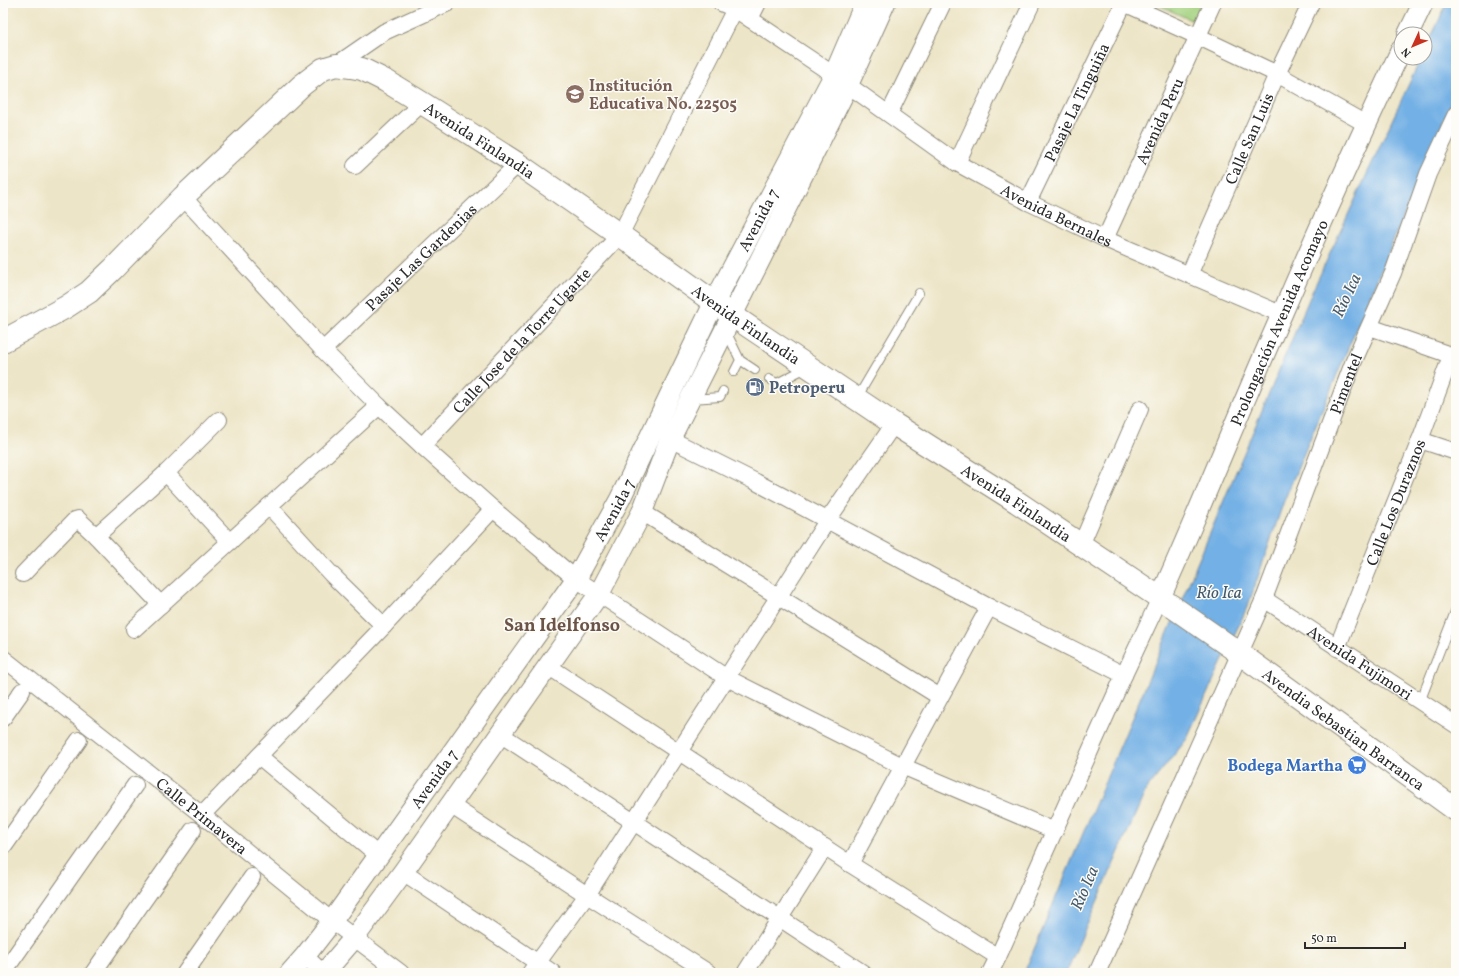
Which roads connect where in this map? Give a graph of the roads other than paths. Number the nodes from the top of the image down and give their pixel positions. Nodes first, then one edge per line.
1 (448, 3) edge
2 (758, 3) edge
3 (865, 3) edge
4 (885, 3) edge
5 (943, 3) edge
6 (1032, 3) edge
7 (1124, 3) edge
8 (1213, 3) edge
9 (1311, 3) edge
10 (1423, 3) edge
11 (728, 6) edge
12 (750, 19) junction
13 (1412, 26) edge
14 (1197, 36) junction
15 (336, 65) junction
16 (1393, 66) edge
17 (1277, 74) junction
18 (841, 80) junction
19 (422, 103) junction
20 (889, 114) junction
21 (1456, 114) edge
22 (1366, 124) junction
23 (957, 163) junction
24 (518, 164) junction
25 (355, 166) dead end
26 (183, 197) junction
27 (1028, 202) junction
28 (620, 235) junction
29 (1106, 239) junction
30 (1189, 275) junction
31 (920, 294) dead end
32 (714, 303) junction
33 (1282, 314) junction
34 (729, 323) junction
35 (1370, 327) junction
36 (3, 341) edge
37 (323, 350) junction
38 (1454, 357) edge
39 (740, 360) junction
40 (809, 367) junction
41 (756, 370) dead end
42 (734, 372) dead end
43 (769, 379) dead end
44 (723, 391) dead end
45 (856, 398) junction
46 (691, 399) junction
47 (379, 406) junction
48 (1140, 409) dead end
49 (219, 420) dead end
50 (894, 424) junction
51 (670, 439) junction
52 (1420, 440) junction
53 (422, 446) junction
54 (1456, 452) edge
55 (166, 473) junction
56 (269, 506) junction
57 (492, 509) junction
58 (642, 512) junction
59 (828, 521) junction
60 (96, 536) junction
61 (230, 542) junction
62 (1081, 545) junction
63 (23, 574) dead end
64 (576, 578) junction
65 (599, 594) junction
66 (779, 597) junction
67 (1264, 599) junction
68 (1166, 602) junction
69 (161, 605) junction
70 (989, 607) junction
71 (1456, 609) edge
72 (384, 626) junction
73 (134, 629) dead end
74 (1338, 648) junction
75 (1236, 651) junction
76 (3, 658) edge
77 (548, 666) junction
78 (1124, 675) junction
79 (727, 678) junction
80 (22, 691) dead end
81 (940, 697) junction
82 (1420, 702) junction
83 (3, 718) edge
84 (1456, 725) edge
85 (500, 734) junction
86 (79, 740) dead end
87 (680, 752) junction
88 (259, 756) junction
89 (902, 766) junction
90 (135, 785) dead end
91 (449, 804) junction
92 (1456, 810) edge
93 (202, 815) junction
94 (635, 822) junction
95 (193, 830) dead end
96 (1055, 831) junction
97 (824, 847) junction
98 (3, 848) edge
99 (378, 855) junction
100 (850, 864) junction
101 (403, 872) junction
102 (252, 877) dead end
103 (587, 895) junction
104 (780, 918) junction
105 (332, 921) junction
106 (355, 937) junction
107 (305, 956) junction
108 (998, 957) junction
109 (534, 968) edge
110 (3, 973) edge
111 (93, 973) edge
112 (185, 973) edge
113 (290, 973) edge
114 (324, 973) edge
115 (401, 973) edge
116 (552, 973) edge
117 (709, 973) edge
118 (745, 973) edge
119 (863, 973) edge
120 (990, 973) edge
121 (1097, 973) edge

1 - 15 street
2 - 12 street
3 - 18 street, Avenida 7
4 - 18 street, Avenida 7
5 - 20 street
6 - 23 street
7 - 14 street
7 - 27 street, Pasaje La Tinguiña
8 - 14 street, Avenida Peru
9 - 17 street, Calle San Luis
10 - 13 street
11 - 12 street, Avenida Bernales
11 - 28 street, Calle Jose de la Torre Ugarte
12 - 18 street, Avenida Bernales
14 - 17 street
14 - 29 street, Avenida Peru
15 - 19 main road, Avenida Finlandia
15 - 26 main road
16 - 22 street, Prolongación Avenida Acomayo
17 - 22 street
17 - 30 street, Calle San Luis
18 - 20 street, Avenida Bernales
18 - 32 street, Avenida 7
18 - 34 street, Avenida 7
19 - 24 main road, Avenida Finlandia
19 - 25 street
20 - 23 street, Avenida Bernales
21 - 35 street, Pimentel
22 - 33 street, Prolongación Avenida Acomayo
23 - 27 street, Avenida Bernales
24 - 28 main road, Avenida Finlandia
24 - 37 street, Pasaje Las Gardenias
26 - 36 main road
26 - 37 street
27 - 29 street, Avenida Bernales
28 - 32 main road, Avenida Finlandia
28 - 53 street, Calle Jose de la Torre Ugarte
29 - 30 street, Avenida Bernales
30 - 33 street, Avenida Bernales
31 - 45 lane
32 - 34 main road, Avenida Finlandia
32 - 64 street, Avenida 7
33 - 68 street, Prolongación Avenida Acomayo
34 - 39 lane
34 - 40 main road, Avenida Finlandia
34 - 46 street, Avenida 7
35 - 38 street
35 - 67 street, Pimentel
37 - 47 street
38 - 52 street, Calle Los Duraznos
39 - 41 lane
39 - 42 lane
40 - 43 lane
40 - 45 main road, Avenida Finlandia
44 - 46 lane
45 - 50 main road, Avenida Finlandia
46 - 51 street, Avenida 7
47 - 53 street
47 - 56 street
48 - 62 street
49 - 55 street
50 - 59 street
50 - 62 main road, Avenida Finlandia
51 - 58 street, Avenida 7
51 - 59 street
52 - 54 street
52 - 74 street, Calle Los Duraznos
53 - 57 street
55 - 60 street
55 - 61 street
56 - 61 street
56 - 72 street
57 - 64 street
57 - 72 street
58 - 65 street, Avenida 7
58 - 66 street
59 - 66 street
59 - 70 street
60 - 63 street
60 - 69 street
61 - 69 street
62 - 68 main road, Avenida Finlandia
64 - 65 street
64 - 99 street, Avenida 7
65 - 77 street, Avenida 7
65 - 79 street
66 - 79 street
66 - 81 street
67 - 74 street, Avenida Fujimori
67 - 75 street, Pimentel
68 - 75 main road, Avenida Finlandia
68 - 78 street
69 - 73 street
70 - 78 street
70 - 81 street
71 - 82 lane
72 - 88 street
74 - 82 street, Avenida Fujimori
75 - 92 main road, Avendia Sebastian Barranca
75 - 121 street, Pimentel
76 - 93 street, Calle Primavera
77 - 85 street, Avenida 7
77 - 87 street
78 - 96 street
79 - 87 street
79 - 89 street
80 - 83 street
81 - 89 street
82 - 84 street, Avenida Fujimori
85 - 91 street, Avenida 7
85 - 94 street
86 - 98 street
87 - 94 street
87 - 97 street
88 - 93 street
88 - 99 street
89 - 96 street
89 - 100 street
90 - 110 street
91 - 101 street, Avenida 7
91 - 103 street
93 - 105 street, Calle Primavera
94 - 103 street
94 - 104 street
95 - 111 street
96 - 108 street
97 - 100 street
97 - 104 street
99 - 105 street, Avenida 7
100 - 108 street
101 - 106 street, Avenida 7
101 - 109 street
102 - 112 street
103 - 109 street
103 - 117 street
104 - 118 street
104 - 119 street
105 - 106 street, Calle Primavera
105 - 107 street, Avenida 7
106 - 114 street, Avenida 7
106 - 115 street, Calle Primavera
107 - 113 street, Avenida 7
107 - 114 street
108 - 120 street
109 - 116 street

